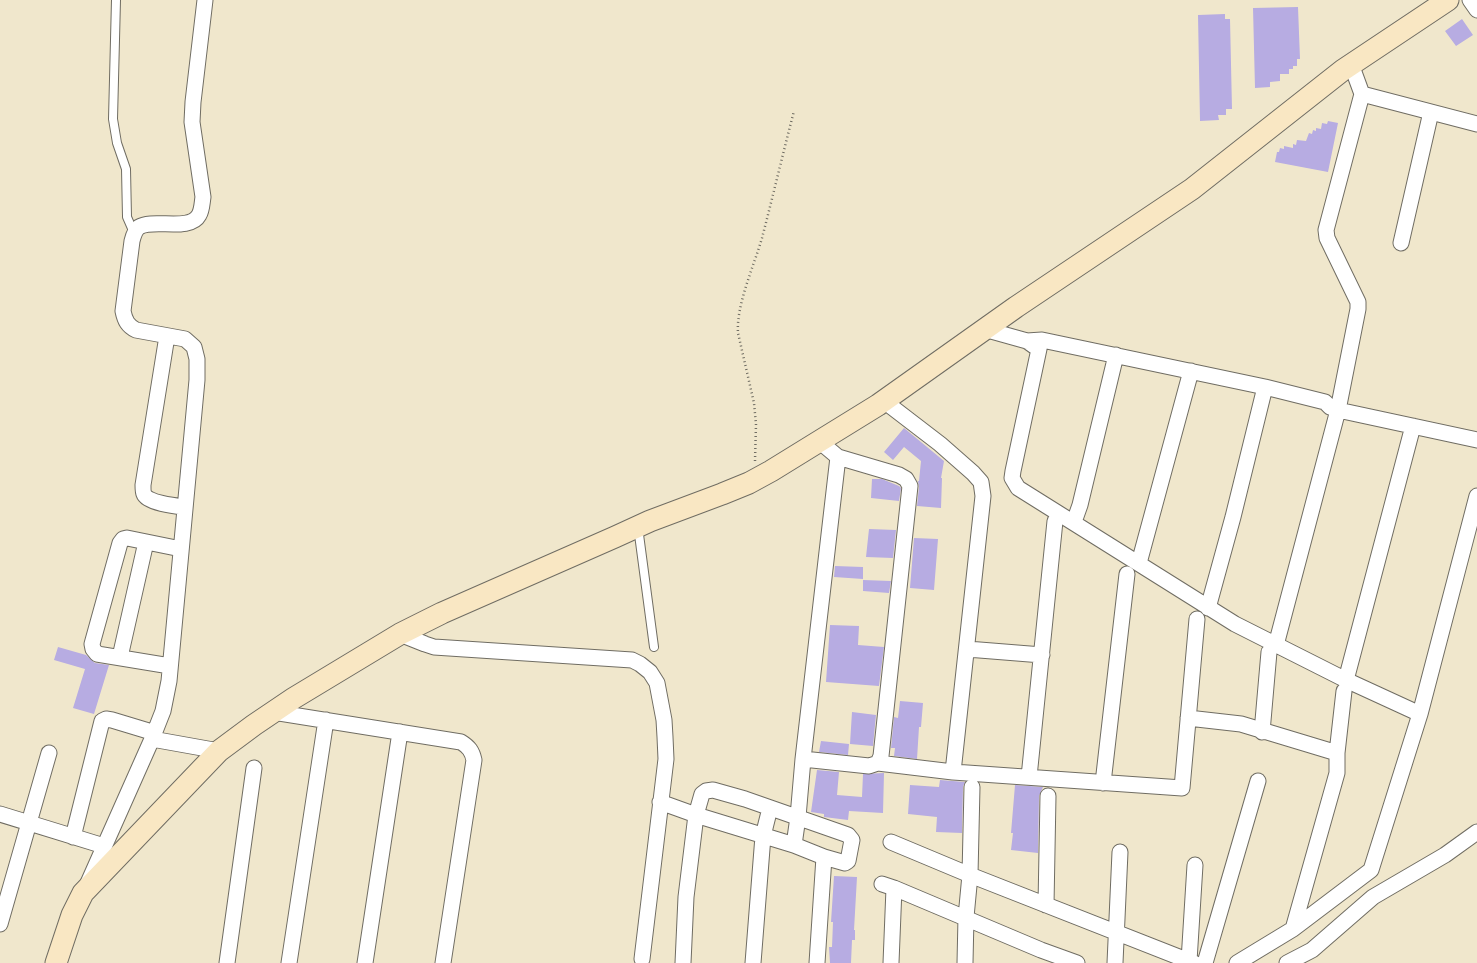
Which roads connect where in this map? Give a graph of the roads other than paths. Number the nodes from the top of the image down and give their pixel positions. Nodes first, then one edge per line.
1 (116, 0) edge
2 (205, 0) edge
3 (1448, 0) edge
4 (1470, 0) edge
5 (1477, 10) edge
6 (1351, 64) junction
7 (1362, 94) junction
8 (1431, 112) junction
9 (1477, 124) edge
10 (134, 233) junction
11 (1401, 243) dead end
12 (984, 329) junction
13 (167, 336) junction
14 (1033, 345) junction
15 (1116, 360) junction
16 (1189, 375) junction
17 (1264, 392) junction
18 (884, 401) junction
19 (1334, 408) junction
20 (1413, 426) junction
21 (1477, 440) edge
22 (819, 441) junction
23 (838, 457) junction
24 (1477, 496) edge
25 (185, 507) junction
26 (1055, 521) dead end
27 (1074, 522) junction
28 (638, 526) junction
29 (146, 542) junction
30 (181, 549) junction
31 (1139, 562) junction
32 (1127, 574) dead end
33 (1208, 608) junction
34 (1197, 619) dead end
35 (400, 634) junction
36 (654, 647) dead end
37 (967, 649) junction
38 (1272, 649) junction
39 (1042, 655) junction
40 (120, 657) junction
41 (170, 666) junction
42 (1345, 686) junction
43 (273, 712) junction
44 (1420, 714) junction
45 (1188, 718) junction
46 (326, 720) junction
47 (400, 732) junction
48 (1262, 732) junction
49 (154, 736) junction
50 (219, 750) junction
51 (49, 753) dead end
52 (1337, 753) junction
53 (803, 759) junction
54 (878, 763) junction
55 (254, 768) dead end
56 (953, 772) junction
57 (1029, 777) junction
58 (1258, 781) dead end
59 (1103, 782) junction
60 (972, 787) dead end
61 (1048, 796) dead end
62 (660, 802) junction
63 (770, 808) junction
64 (0, 814) edge
65 (696, 815) junction
66 (798, 817) junction
67 (28, 823) junction
68 (1477, 832) edge
69 (763, 836) junction
70 (73, 837) junction
71 (891, 842) dead end
72 (794, 845) junction
73 (104, 846) junction
74 (1120, 852) dead end
75 (824, 857) junction
76 (1195, 865) dead end
77 (970, 875) junction
78 (83, 893) junction
79 (1046, 905) junction
80 (966, 917) junction
81 (0, 924) edge
82 (1293, 929) junction
83 (1117, 933) junction
84 (1041, 956) edge
85 (642, 959) dead end
86 (1191, 962) edge
87 (56, 963) edge
88 (227, 963) edge
89 (289, 963) edge
90 (365, 963) edge
91 (444, 963) edge
92 (683, 963) edge
93 (753, 963) edge
94 (817, 963) edge
95 (891, 963) edge
96 (965, 963) edge
97 (1077, 963) edge
98 (1115, 963) edge
99 (1205, 963) edge
100 (1237, 963) edge
101 (1287, 963) edge

1 - 10 lane
2 - 10 street
3 - 6 street
4 - 5 street
6 - 7 street
6 - 12 street
7 - 8 street
7 - 19 street
8 - 9 street
8 - 11 street
10 - 13 street
12 - 14 street
12 - 18 street
13 - 25 street
13 - 25 street
14 - 15 street
14 - 27 street
15 - 16 street
15 - 27 street
16 - 17 street
16 - 31 street
17 - 19 street
17 - 33 street
18 - 22 street
18 - 37 street
19 - 20 street
19 - 38 street
20 - 21 street
20 - 42 street
22 - 23 street
22 - 28 street
23 - 53 street
23 - 54 street
24 - 44 street
25 - 30 street
26 - 39 street
27 - 31 street
28 - 35 street
28 - 36 lane
29 - 30 street
29 - 40 street
29 - 40 street
30 - 41 street
31 - 33 street
32 - 59 street
33 - 38 street
34 - 45 street
35 - 43 street
35 - 62 street
37 - 39 street
37 - 56 street
38 - 42 street
38 - 48 street
39 - 57 street
40 - 41 street
41 - 49 street
42 - 44 street
42 - 52 street
43 - 46 street
43 - 50 street
44 - 82 street
45 - 48 street
45 - 59 street
46 - 47 street
46 - 89 street
47 - 90 street
47 - 91 street
48 - 52 street
49 - 50 street
49 - 70 street
49 - 73 street
50 - 78 street
51 - 67 street
52 - 82 street
53 - 54 street
53 - 66 street
54 - 56 street
55 - 88 street
56 - 57 street
57 - 59 street
58 - 99 street
60 - 77 street
61 - 79 street
62 - 65 street
62 - 85 street
63 - 65 street
63 - 66 street
63 - 69 street
64 - 67 street
65 - 69 street
65 - 92 street
66 - 72 street
66 - 75 street
67 - 70 street
67 - 81 street
68 - 101 street
69 - 72 street
69 - 93 street
70 - 73 street
71 - 77 street
72 - 75 street
73 - 78 street
74 - 83 street
75 - 94 street
76 - 86 street
77 - 79 street
77 - 80 street
78 - 87 street
79 - 83 street
80 - 84 street
80 - 95 street
80 - 96 street
82 - 100 street
83 - 86 street
83 - 98 street
84 - 97 street

